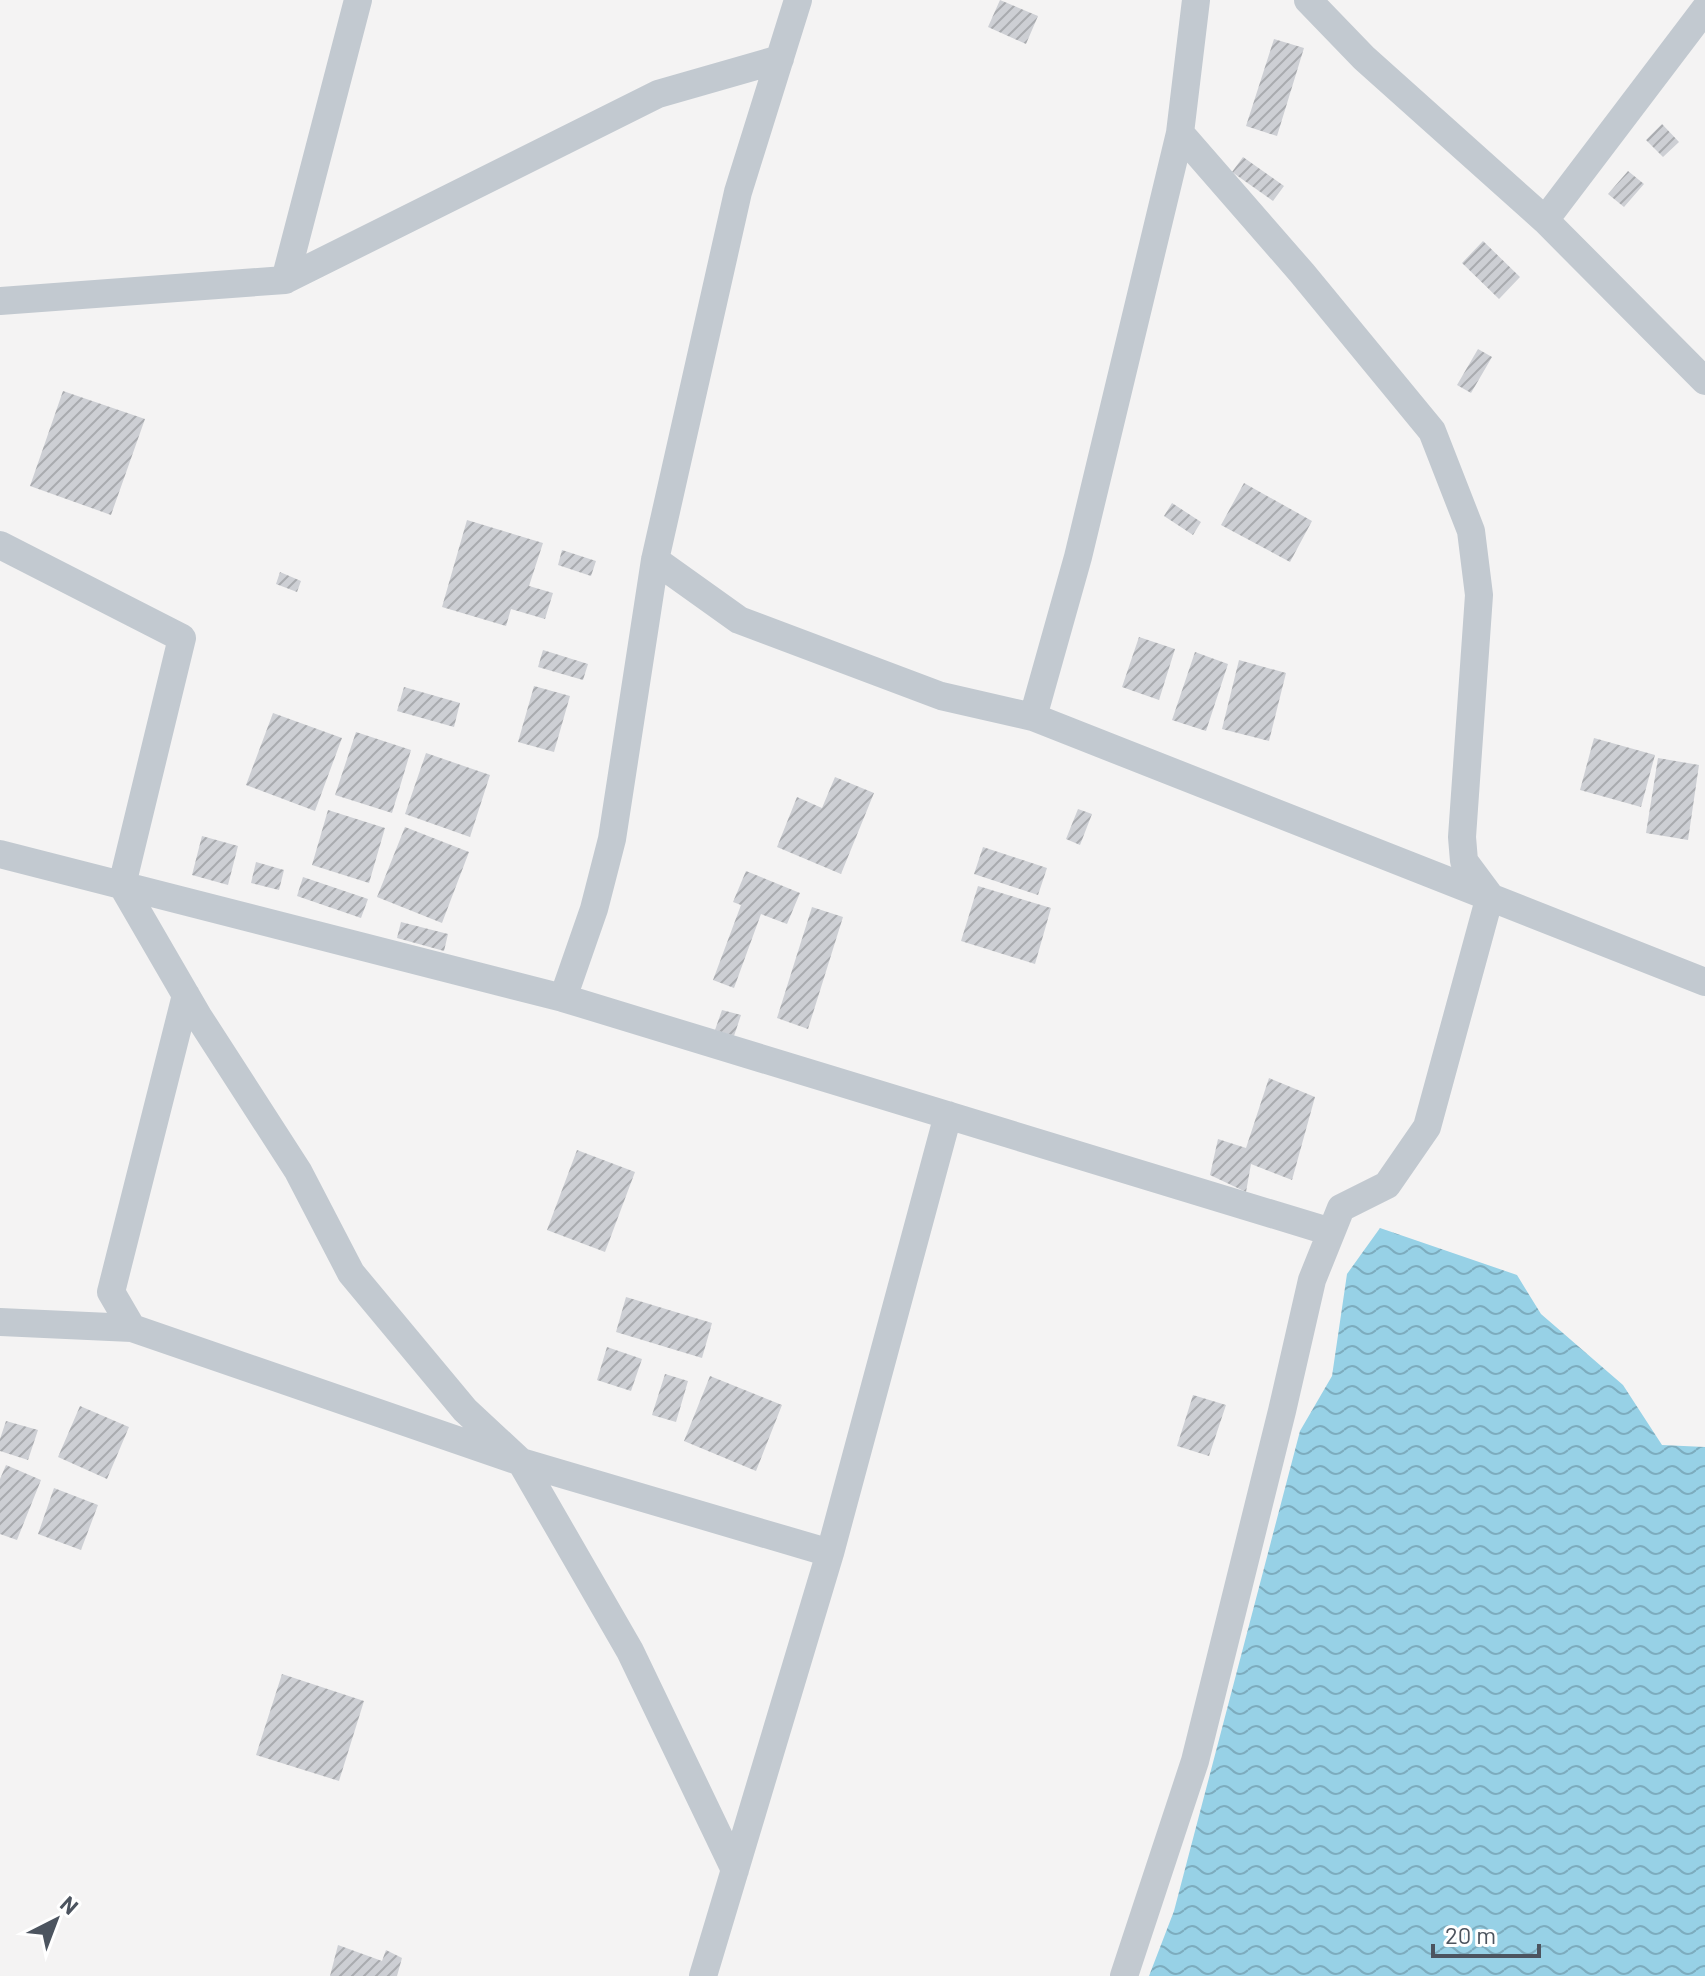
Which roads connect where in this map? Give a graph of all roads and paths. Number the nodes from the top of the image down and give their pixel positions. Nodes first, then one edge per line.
1 (369, 0) edge
2 (798, 0) edge
3 (1196, 0) edge
4 (1308, 0) edge
5 (1705, 9) edge
6 (355, 12) edge
7 (780, 59) junction
8 (1180, 133) junction
9 (1545, 220) junction
10 (285, 280) junction
11 (0, 301) edge
12 (1705, 381) edge
13 (0, 545) edge
14 (655, 560) junction
15 (1033, 717) junction
16 (0, 854) edge
17 (122, 885) junction
18 (1490, 896) junction
19 (1705, 982) edge
20 (186, 995) junction
21 (563, 998) junction
22 (948, 1115) junction
23 (1331, 1232) junction
24 (0, 1322) edge
25 (132, 1328) junction
26 (521, 1462) junction
27 (830, 1553) junction
28 (735, 1870) junction
29 (703, 1976) edge
30 (1124, 1976) edge

1 - 6 street
2 - 7 street
3 - 8 street
4 - 9 street
5 - 9 street
6 - 10 street
7 - 10 street
7 - 14 street
8 - 15 street
8 - 18 street
9 - 12 street
10 - 11 street
13 - 17 street
14 - 15 street
14 - 21 street
15 - 18 street
16 - 17 street
17 - 20 street
17 - 21 street
18 - 19 street
18 - 23 street
20 - 25 street
20 - 26 street
21 - 22 street
22 - 23 street
22 - 27 street
23 - 30 street
24 - 25 street
25 - 26 street
26 - 27 street
26 - 28 street
27 - 28 street
28 - 29 street

